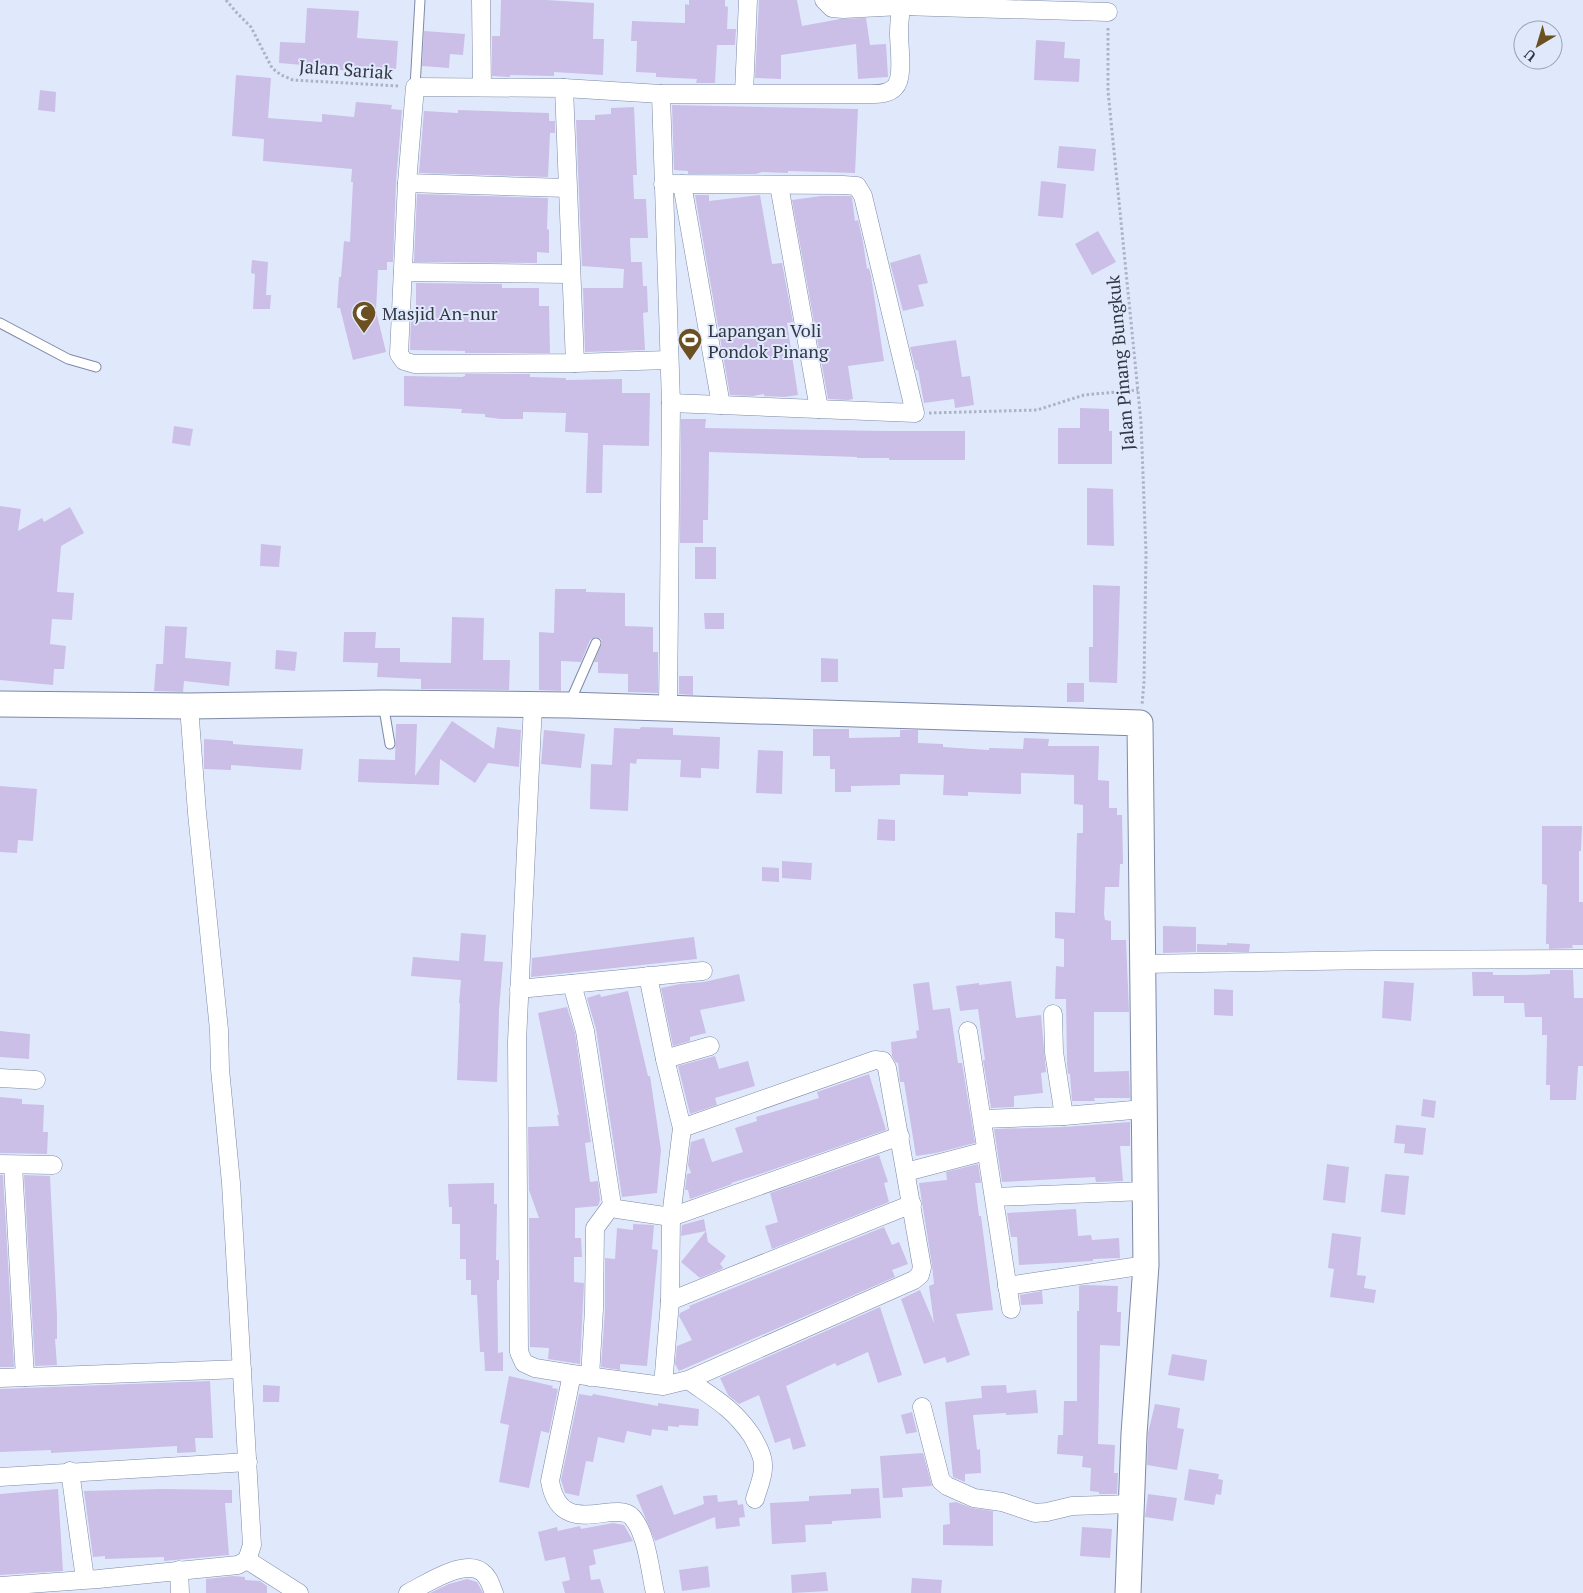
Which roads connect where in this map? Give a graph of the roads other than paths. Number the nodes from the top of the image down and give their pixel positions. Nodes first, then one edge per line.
1 (420, 0) edge
2 (481, 0) edge
3 (748, 0) edge
4 (824, 0) edge
5 (901, 6) junction
6 (1108, 12) road end
7 (415, 87) junction
8 (482, 88) junction
9 (564, 88) junction
10 (744, 93) junction
11 (661, 94) junction
12 (407, 183) junction
13 (663, 184) junction
14 (682, 184) junction
15 (779, 185) junction
16 (567, 188) junction
17 (403, 272) junction
18 (570, 274) junction
19 (0, 323) edge
20 (668, 360) junction
21 (575, 363) junction
22 (96, 366) dead end
23 (670, 403) junction
24 (721, 405) junction
25 (819, 409) junction
26 (596, 644) dead end
27 (383, 703) junction
28 (0, 704) edge
29 (533, 704) junction
30 (568, 705) junction
31 (190, 706) junction
32 (668, 709) junction
33 (390, 744) dead end
34 (1583, 959) edge
35 (1142, 964) junction
36 (703, 970) dead end
37 (648, 976) junction
38 (572, 984) junction
39 (519, 989) junction
40 (1053, 1014) dead end
41 (968, 1030) dead end
42 (710, 1046) dead end
43 (664, 1059) junction
44 (0, 1078) edge
45 (36, 1080) dead end
46 (1144, 1109) junction
47 (1064, 1116) junction
48 (982, 1119) junction
49 (682, 1128) junction
50 (900, 1136) junction
51 (986, 1151) junction
52 (6, 1164) edge
53 (53, 1165) dead end
54 (906, 1172) junction
55 (1146, 1190) junction
56 (994, 1198) junction
57 (912, 1204) junction
58 (612, 1205) junction
59 (671, 1217) junction
60 (1146, 1265) junction
61 (1007, 1286) junction
62 (670, 1300) junction
63 (1011, 1310) dead end
64 (242, 1369) junction
65 (572, 1374) junction
66 (25, 1377) junction
67 (590, 1377) junction
68 (0, 1378) edge
69 (688, 1380) junction
70 (663, 1386) junction
71 (922, 1407) dead end
72 (248, 1462) junction
73 (70, 1471) junction
74 (0, 1476) edge
75 (755, 1499) dead end
76 (1131, 1504) junction
77 (247, 1560) junction
78 (179, 1570) junction
79 (94, 1584) edge
80 (0, 1586) edge
81 (180, 1593) edge
82 (299, 1593) edge
83 (408, 1593) edge
84 (494, 1593) edge
85 (655, 1593) edge
86 (1128, 1593) edge

1 - 7 lane
2 - 8 street
3 - 10 street
4 - 5 street
5 - 6 street
5 - 10 street
7 - 8 street
7 - 12 street
8 - 9 street
9 - 11 street
9 - 16 street
10 - 11 street
11 - 13 street
12 - 16 street
12 - 17 street
13 - 14 street
13 - 20 street
14 - 15 street
14 - 24 street
15 - 25 street
15 - 25 street
16 - 18 street
17 - 18 street
17 - 21 street
18 - 21 street
19 - 22 lane
20 - 21 street
20 - 23 street
23 - 24 street
23 - 32 street
24 - 25 street
26 - 30 lane
27 - 29 street
27 - 31 street
27 - 33 lane
28 - 31 street
29 - 30 street
29 - 39 street
30 - 32 street
31 - 64 street
32 - 35 street
34 - 35 street
35 - 46 street
36 - 37 street
37 - 38 street
37 - 43 street
38 - 39 street
38 - 58 street
39 - 65 street
40 - 47 street
41 - 48 street
42 - 43 street
43 - 49 street
44 - 45 street
46 - 47 street
46 - 55 street
47 - 48 street
48 - 51 street
49 - 50 street
49 - 59 street
50 - 54 street
50 - 59 street
51 - 54 street
51 - 56 street
52 - 53 street
52 - 66 street
54 - 57 street
55 - 56 street
55 - 60 street
56 - 61 street
57 - 62 street
57 - 69 street
58 - 59 street
58 - 67 street
59 - 62 street
60 - 61 street
60 - 76 street
61 - 63 street
62 - 70 street
64 - 66 street
64 - 72 street
65 - 67 street
65 - 85 street
66 - 68 street
67 - 70 street
69 - 70 street
69 - 75 street
71 - 76 street
72 - 73 street
72 - 77 street
73 - 74 street
73 - 79 street
76 - 86 street
77 - 78 street
77 - 82 street
78 - 79 street
78 - 81 street
79 - 80 street
83 - 84 street

